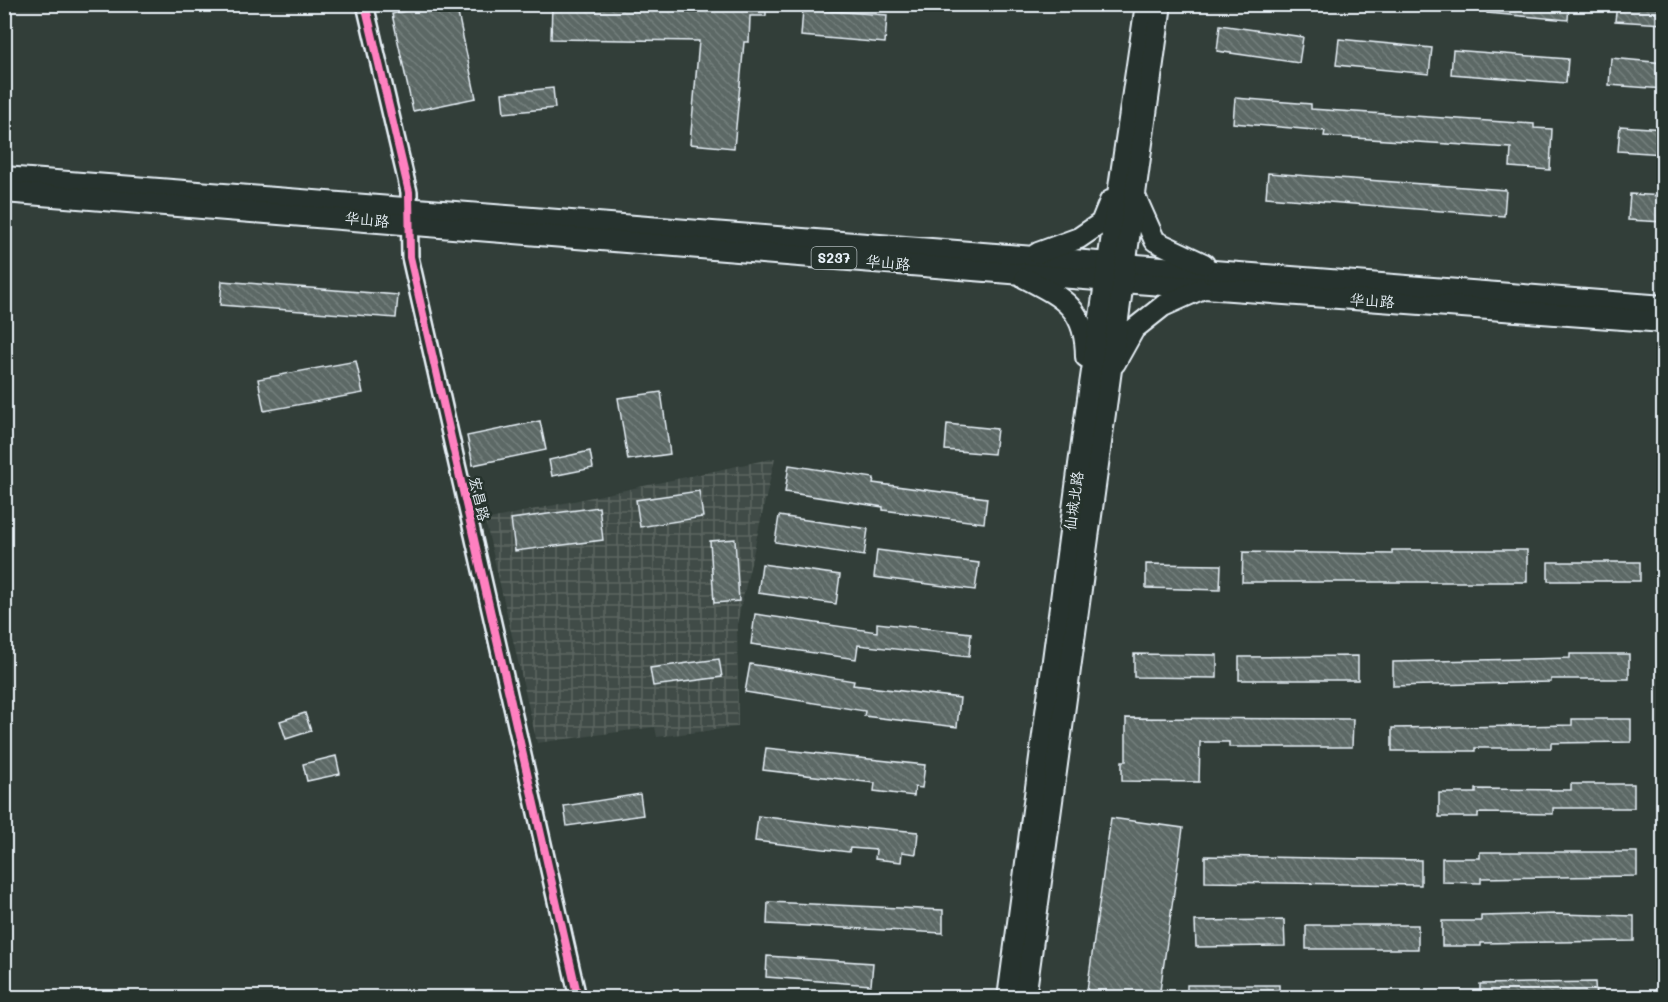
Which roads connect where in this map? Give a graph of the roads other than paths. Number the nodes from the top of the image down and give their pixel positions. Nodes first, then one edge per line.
1 (365, 4) edge
2 (1146, 4) edge
3 (1161, 4) edge
4 (4, 177) edge
5 (1127, 187) junction
6 (4, 192) edge
7 (409, 216) junction
8 (1028, 256) junction
9 (1114, 272) junction
10 (1223, 272) junction
11 (1015, 273) junction
12 (1203, 288) junction
13 (1664, 306) edge
14 (1664, 322) edge
15 (1109, 373) junction
16 (1086, 412) junction
17 (578, 998) edge
18 (1008, 998) edge
19 (1025, 998) edge

1 - 7 street, 宏昌路
2 - 5 main road, 仙城北路
3 - 5 main road, 仙城北路
4 - 7 main road, S237
5 - 8 main road
5 - 9 main road, 仙城北路
5 - 10 main road
6 - 7 main road, 华山路 / S237
7 - 8 main road, S237
7 - 11 main road, 华山路 / S237
7 - 17 street, 宏昌路
8 - 9 main road, S237
9 - 10 main road, S237
9 - 11 main road, 华山路 / S237
9 - 12 main road, 华山路 / S237
9 - 15 main road, 仙城北路
9 - 16 main road, 仙城北路
10 - 13 main road, S237
11 - 16 main road
12 - 14 main road, 华山路 / S237
12 - 15 main road
15 - 19 main road, 仙城北路
16 - 18 main road, 仙城北路

